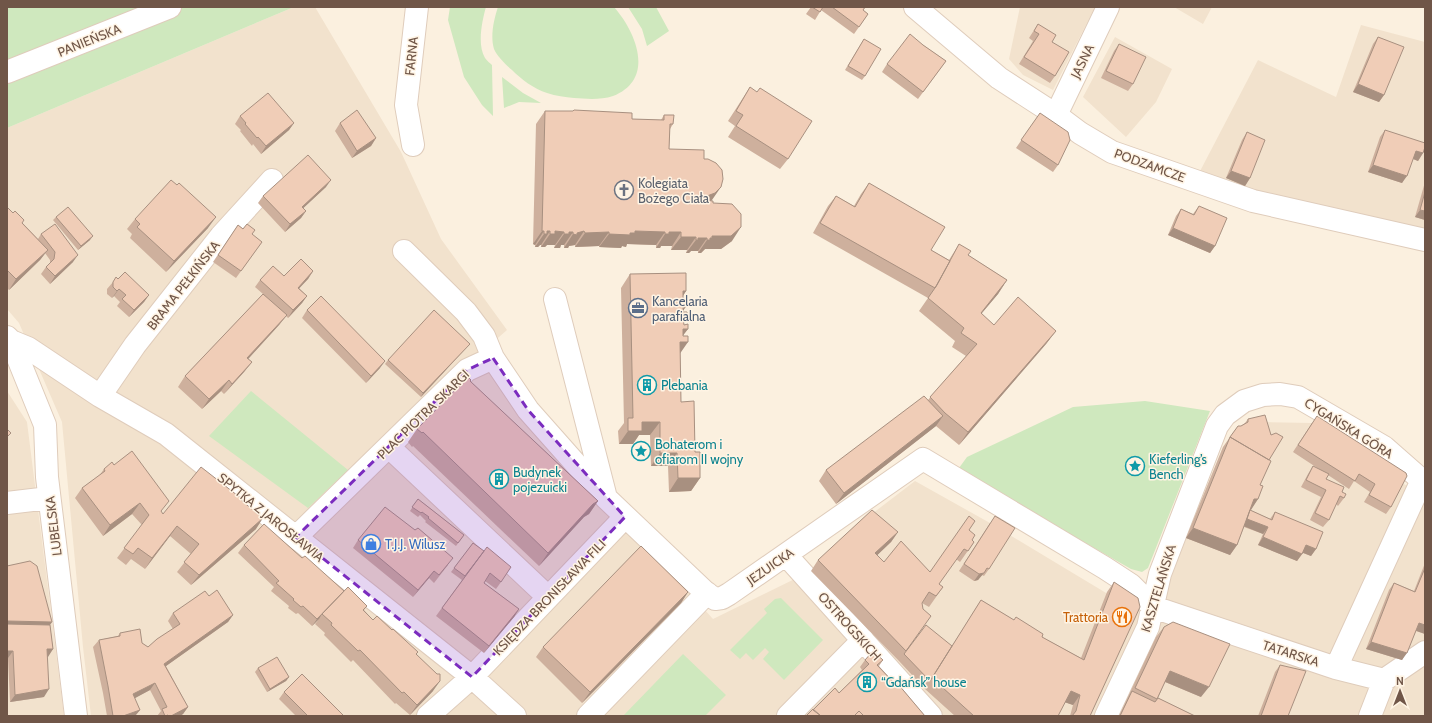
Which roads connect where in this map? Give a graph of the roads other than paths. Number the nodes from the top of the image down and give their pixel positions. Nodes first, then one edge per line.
1 (170, 7) edge
2 (417, 7) edge
3 (915, 7) edge
4 (1108, 7) edge
5 (7, 72) edge
6 (1056, 115) junction
7 (413, 144) dead end
8 (272, 180) dead end
9 (1425, 240) edge
10 (404, 251) dead end
11 (555, 299) dead end
12 (9, 339) edge
13 (493, 358) junction
14 (100, 396) junction
15 (1225, 415) joint
16 (389, 447) junction
17 (1424, 482) edge
18 (49, 498) junction
19 (606, 498) junction
20 (7, 503) edge
21 (626, 517) junction
22 (296, 537) junction
23 (786, 555) junction
24 (707, 593) junction
25 (548, 597) junction
26 (1153, 607) junction
27 (863, 640) junction
28 (1425, 652) edge
29 (1336, 668) junction
30 (472, 677) junction
31 (1384, 680) junction
32 (76, 716) edge
33 (428, 716) edge
34 (515, 716) edge
35 (588, 716) edge
36 (788, 716) edge
37 (931, 716) edge
38 (1106, 716) edge
39 (1370, 716) edge

1 - 5 street, PANIEŃSKA
2 - 7 street, FARNA
3 - 6 street, PODZAMCZE
4 - 6 street, JASNA
6 - 9 street, PODZAMCZE
8 - 14 street, BRAMA PEŁKIŃSKA
10 - 13 street
11 - 19 street
12 - 14 street, SPYTKA Z JAROSŁAWIA
12 - 18 street, LUBELSKA
13 - 16 street, PLAC PIOTRA SKARGI
13 - 19 street
14 - 22 street, SPYTKA Z JAROSŁAWIA
15 - 17 street, CYGAŃSKA GÓRA
15 - 26 street, KASZTELAŃSKA
16 - 22 street, PLAC PIOTRA SKARGI
16 - 25 street
17 - 29 street, CYGAŃSKA GÓRA
18 - 20 street
18 - 32 street, LUBELSKA
19 - 21 street
21 - 24 street
21 - 25 street, KSIĘDZA BRONISŁAWA FILI
22 - 30 street, SPYTKA Z JAROSŁAWIA
23 - 24 street, JEZUICKA
23 - 26 street, JEZUICKA
23 - 27 street, OSTROGSKICH
24 - 35 street
25 - 30 street, KSIĘDZA BRONISŁAWA FILI
26 - 29 street, TATARSKA
26 - 38 street, KASZTELAŃSKA
27 - 36 street
27 - 37 street, OSTROGSKICH
28 - 31 street
29 - 31 street, TATARSKA
30 - 33 street, KSIĘDZA BRONISŁAWA FILI
30 - 34 street, SPYTKA Z JAROSŁAWIA
31 - 39 street

